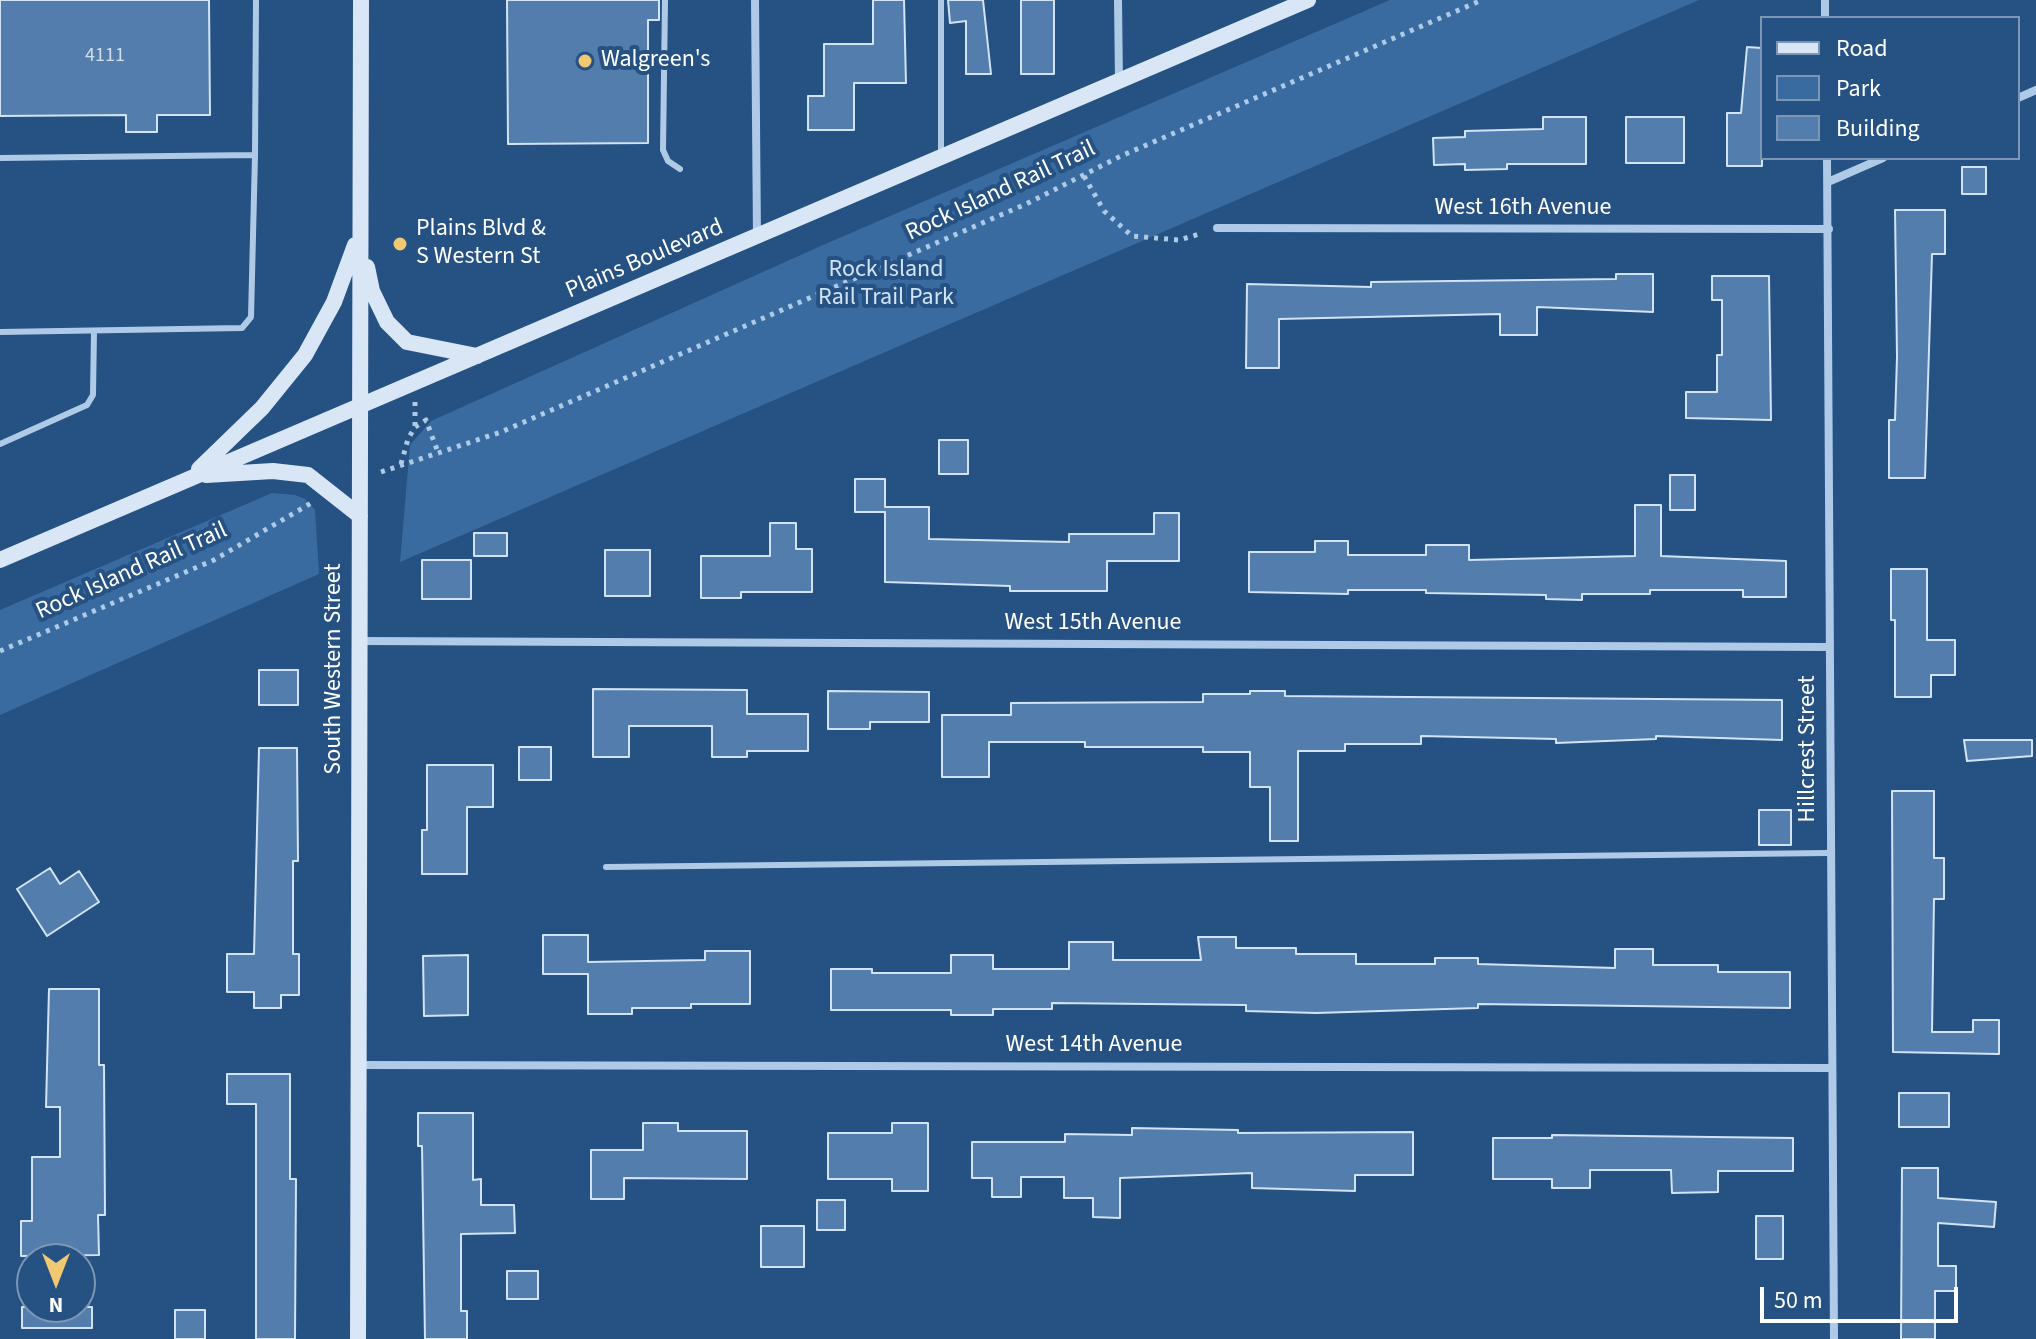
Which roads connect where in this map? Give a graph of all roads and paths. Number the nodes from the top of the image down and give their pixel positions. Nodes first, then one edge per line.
1 (256, 0) edge
2 (361, 0) edge
3 (665, 0) edge
4 (755, 0) edge
5 (941, 0) edge
6 (1118, 0) edge
7 (1306, 0) edge
8 (1482, 0) edge
9 (1119, 84) junction
10 (255, 155) junction
11 (0, 158) edge
12 (941, 159) junction
13 (1827, 160) edge
14 (1878, 160) edge
15 (680, 169) dead end
16 (1084, 176) junction
17 (1828, 182) junction
18 (1217, 228) joint
19 (1829, 229) junction
20 (360, 233) junction
21 (757, 239) junction
22 (94, 331) junction
23 (0, 332) edge
24 (477, 356) junction
25 (415, 383) junction
26 (361, 405) junction
27 (415, 427) junction
28 (0, 444) edge
29 (439, 455) junction
30 (193, 475) junction
31 (319, 499) dead end
32 (360, 516) junction
33 (0, 560) edge
34 (358, 641) junction
35 (1828, 647) junction
36 (0, 651) edge
37 (1829, 853) junction
38 (606, 867) dead end
39 (357, 1065) junction
40 (1832, 1068) junction
41 (358, 1339) edge
42 (1834, 1339) edge

1 - 10 lane
2 - 20 main road, South Western Street
3 - 15 lane
4 - 21 street
5 - 12 lane
6 - 9 street
7 - 9 main road, Plains Boulevard
8 - 16 path, Rock Island Rail Trail
9 - 12 main road, Plains Boulevard
10 - 11 lane
10 - 22 lane
12 - 21 main road, Plains Boulevard
13 - 17 street, Hillcrest Street
14 - 17 street
16 - 18 path
16 - 29 path, Rock Island Rail Trail
17 - 19 street, Hillcrest Street
18 - 19 street, West 16th Avenue
19 - 35 street, Hillcrest Street
20 - 24 main road
20 - 26 main road, South Western Street
20 - 30 main road
21 - 24 main road, Plains Boulevard
22 - 23 lane
22 - 28 lane
24 - 25 main road, Plains Boulevard
25 - 26 main road, Plains Boulevard
25 - 27 path
26 - 30 main road, Plains Boulevard
26 - 32 main road, South Western Street
27 - 29 path
27 - 29 path, Rock Island Rail Trail
30 - 32 main road
30 - 33 main road, Plains Boulevard
31 - 36 path, Rock Island Rail Trail
32 - 34 main road, South Western Street
34 - 35 street, West 15th Avenue
34 - 39 main road, South Western Street
35 - 37 street, Hillcrest Street
37 - 38 lane
37 - 40 street, Hillcrest Street
39 - 40 street, West 14th Avenue
39 - 41 main road, South Western Street
40 - 42 street, Hillcrest Street

